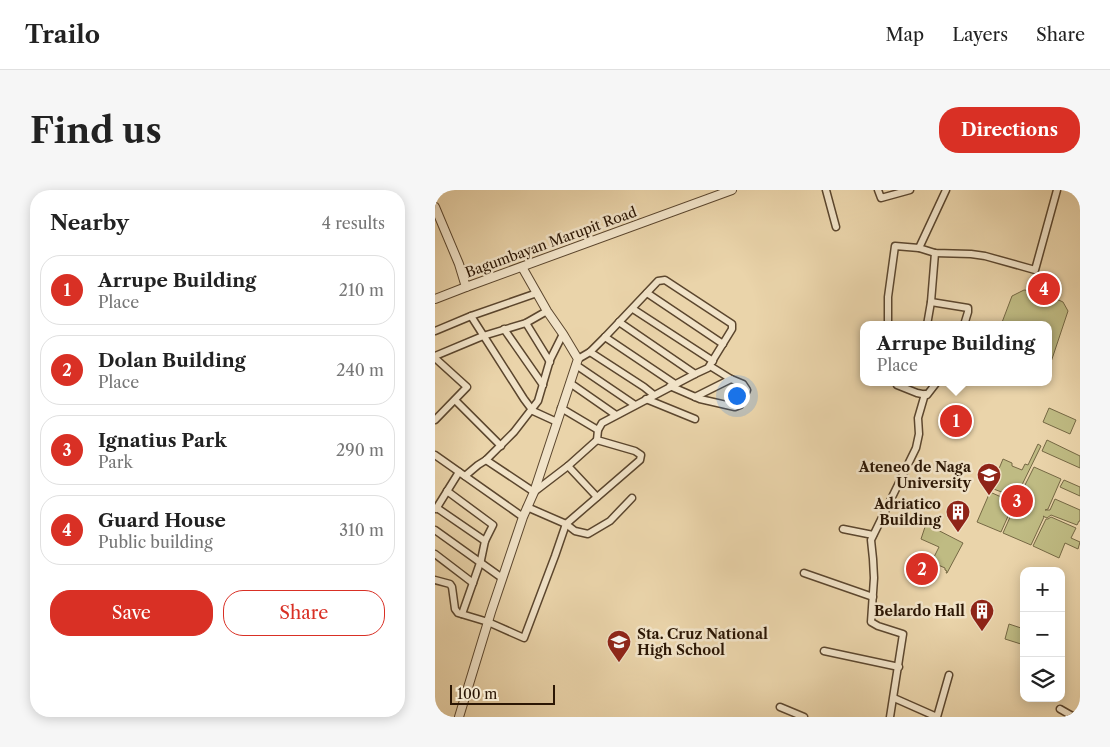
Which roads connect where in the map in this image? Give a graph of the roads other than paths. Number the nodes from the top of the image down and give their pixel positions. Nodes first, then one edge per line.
1 (733, 190) edge
2 (825, 190) edge
3 (878, 190) edge
4 (910, 190) edge
5 (946, 190) edge
6 (1057, 190) edge
7 (435, 207) edge
8 (836, 227) dead end
9 (919, 248) junction
10 (935, 253) junction
11 (522, 267) junction
12 (466, 286) junction
13 (537, 293) junction
14 (647, 294) junction
15 (435, 299) edge
16 (931, 302) junction
17 (633, 309) junction
18 (547, 310) junction
19 (471, 316) junction
20 (888, 321) edge
21 (928, 321) edge
22 (965, 321) edge
23 (619, 322) junction
24 (526, 323) junction
25 (505, 329) junction
26 (435, 331) edge
27 (563, 334) junction
28 (483, 336) junction
29 (605, 337) junction
30 (723, 344) junction
31 (590, 352) junction
32 (435, 357) edge
33 (550, 362) junction
34 (577, 362) junction
35 (711, 364) junction
36 (695, 374) junction
37 (731, 379) junction
38 (570, 383) junction
39 (543, 385) junction
40 (673, 385) junction
41 (900, 386) edge
42 (934, 386) edge
43 (925, 394) junction
44 (654, 395) junction
45 (695, 397) junction
46 (646, 399) junction
47 (455, 400) junction
48 (635, 405) junction
49 (561, 408) junction
50 (532, 409) junction
51 (616, 414) junction
52 (695, 419) dead end
53 (435, 420) edge
54 (557, 422) junction
55 (598, 430) junction
56 (597, 440) junction
57 (501, 446) junction
58 (435, 455) edge
59 (486, 460) junction
60 (568, 466) junction
61 (459, 472) junction
62 (465, 476) junction
63 (447, 491) junction
64 (534, 492) junction
65 (597, 497) junction
66 (632, 498) dead end
67 (527, 507) junction
68 (436, 509) edge
69 (523, 517) junction
70 (566, 524) junction
71 (843, 529) dead end
72 (435, 530) edge
73 (873, 535) junction
74 (485, 541) junction
75 (435, 554) edge
76 (480, 563) junction
77 (804, 573) dead end
78 (503, 578) junction
79 (435, 580) edge
80 (473, 583) junction
81 (873, 597) junction
82 (462, 614) junction
83 (489, 622) junction
84 (824, 651) dead end
85 (899, 667) junction
86 (949, 675) dead end
87 (893, 698) junction
88 (780, 707) dead end
89 (1060, 709) dead end
90 (459, 717) edge
91 (804, 717) edge
92 (890, 717) edge
93 (937, 717) edge
94 (1074, 717) edge

1 - 11 street, Bagumbayan Marupit Road
2 - 8 street
3 - 4 street
5 - 9 street
6 - 10 street
7 - 12 street
9 - 10 street
9 - 20 street
10 - 16 street
11 - 12 street, Bagumbayan Marupit Road
11 - 13 street
12 - 15 street, Bagumbayan Marupit Road
13 - 18 street
13 - 19 street
14 - 17 street
14 - 30 street
14 - 30 street
16 - 21 street
16 - 22 street
17 - 23 street
17 - 35 street
18 - 24 street
18 - 27 street
19 - 26 street
19 - 28 street
23 - 29 street
23 - 36 street
24 - 25 street
24 - 33 street
25 - 28 street
25 - 39 street
27 - 33 street
27 - 34 street
28 - 32 street
28 - 50 street
29 - 31 street
29 - 40 street
30 - 35 street
31 - 34 street
31 - 44 street
32 - 47 street
33 - 39 street
34 - 38 street
34 - 48 street
35 - 36 street
35 - 37 street
36 - 40 street
37 - 45 street
37 - 45 street
38 - 49 street
38 - 51 street
39 - 50 street
40 - 44 street
40 - 45 street
41 - 43 street
42 - 43 street
43 - 73 street
44 - 46 street
46 - 48 street
46 - 52 street
47 - 53 street
47 - 57 street
48 - 51 street
49 - 54 street
49 - 55 street
50 - 54 street
50 - 57 street
51 - 55 street
54 - 64 street
55 - 56 street
56 - 60 street
56 - 65 street
57 - 59 street
58 - 61 street
59 - 62 street
59 - 64 street
60 - 64 street
60 - 65 street
61 - 62 street
61 - 63 street
62 - 69 street
63 - 68 street
63 - 74 street
64 - 67 street
65 - 70 street
66 - 70 street
67 - 69 street
67 - 70 street
68 - 74 street
69 - 78 street
70 - 83 street
71 - 73 street
72 - 76 street
73 - 81 street
74 - 76 street
75 - 80 street
76 - 78 street
76 - 80 street
77 - 81 street
78 - 83 street
79 - 82 street
80 - 82 street
81 - 85 street
82 - 83 street
83 - 90 street
84 - 85 street
85 - 87 street
86 - 93 street
87 - 92 street
87 - 93 street
88 - 91 street
89 - 94 street

